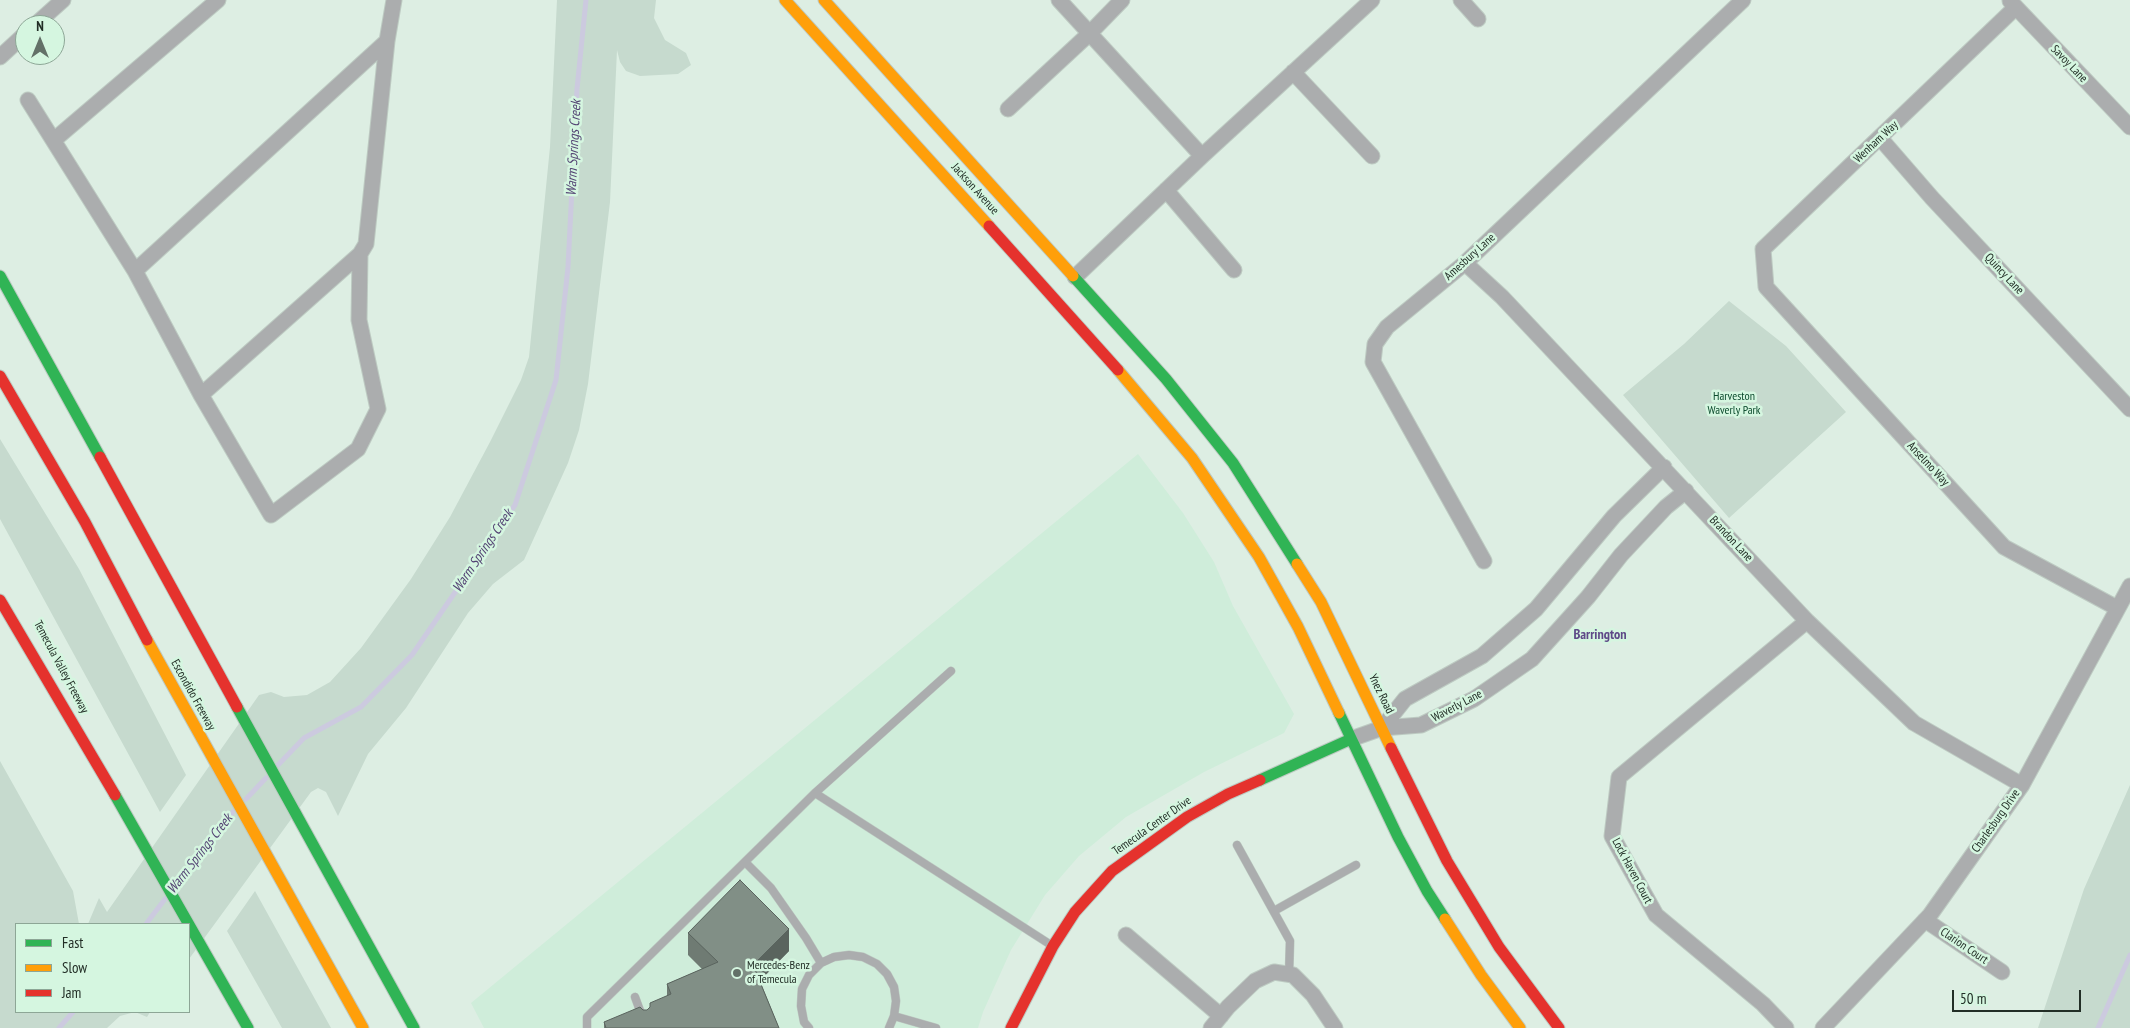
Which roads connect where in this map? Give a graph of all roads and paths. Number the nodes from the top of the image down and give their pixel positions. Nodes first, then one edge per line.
1 (63, 0) edge
2 (218, 0) edge
3 (394, 0) edge
4 (786, 0) edge
5 (824, 0) edge
6 (1058, 0) edge
7 (1122, 0) edge
8 (1372, 0) edge
9 (1461, 0) edge
10 (1743, 0) edge
11 (2012, 4) edge
12 (46, 15) edge
13 (1478, 19) dead end
14 (1089, 34) junction
15 (387, 41) junction
16 (15, 43) edge
17 (0, 57) edge
18 (1293, 72) junction
19 (28, 100) dead end
20 (1008, 109) dead end
21 (2130, 127) edge
22 (1880, 138) junction
23 (54, 140) junction
24 (1202, 156) junction
25 (1372, 156) dead end
26 (961, 172) junction
27 (1166, 190) junction
28 (360, 254) junction
29 (1465, 263) junction
30 (1234, 270) dead end
31 (135, 271) junction
32 (0, 276) edge
33 (1075, 277) junction
34 (1766, 287) joint
35 (0, 376) edge
36 (1166, 379) joint
37 (201, 395) junction
38 (2130, 409) edge
39 (1664, 467) junction
40 (1686, 491) junction
41 (1484, 560) dead end
42 (2130, 586) edge
43 (2, 596) edge
44 (2117, 608) junction
45 (1807, 621) junction
46 (951, 671) dead end
47 (1382, 728) junction
48 (1351, 739) junction
49 (2022, 784) junction
50 (815, 793) junction
51 (1237, 845) dead end
52 (745, 862) junction
53 (1356, 865) dead end
54 (1274, 911) junction
55 (1925, 920) junction
56 (188, 923) edge
57 (190, 926) edge
58 (1126, 935) dead end
59 (1053, 946) junction
60 (821, 963) junction
61 (2002, 972) dead end
62 (1288, 975) junction
63 (635, 997) dead end
64 (894, 1016) junction
65 (1216, 1022) edge
66 (646, 1026) edge
67 (248, 1028) edge
68 (362, 1028) edge
69 (414, 1028) edge
70 (587, 1028) edge
71 (809, 1028) edge
72 (889, 1028) edge
73 (936, 1028) edge
74 (1011, 1028) edge
75 (1335, 1028) edge
76 (1520, 1028) edge
77 (1558, 1028) edge
78 (1786, 1028) edge
79 (1822, 1028) edge

1 - 12 street
2 - 23 street
3 - 15 street
4 - 26 main road, Jackson Avenue
5 - 26 main road, Jackson Avenue
6 - 14 street
7 - 14 street
8 - 18 street
9 - 13 street
10 - 29 street, Amesbury Lane
11 - 21 street, Savoy Lane
11 - 22 street, Wenham Way
14 - 20 street
14 - 24 street
15 - 28 street
15 - 31 street
16 - 17 street
18 - 24 street
18 - 25 street
19 - 23 street
22 - 34 street, Wenham Way
22 - 38 street, Quincy Lane
23 - 31 street
24 - 27 street
26 - 33 main road, Jackson Avenue
26 - 48 main road, Jackson Avenue
27 - 30 street
27 - 33 street
28 - 37 street
28 - 37 street
29 - 39 street, Brandon Lane
29 - 41 street, Amesbury Lane
31 - 37 street
32 - 69 main road
33 - 36 main road, Jackson Avenue
34 - 44 street, Anselmo Way
35 - 68 main road, Escondido Freeway
36 - 47 main road, Ynez Road
39 - 40 street, Brandon Lane
39 - 47 street
40 - 45 street, Brandon Lane
40 - 47 street, Waverly Lane
42 - 44 street, Charlesburg Drive
43 - 56 main road
44 - 49 street, Charlesburg Drive
45 - 49 street, Brandon Lane
45 - 78 street, Lock Haven Court
46 - 50 lane
47 - 48 street, Waverly Lane
47 - 77 main road, Ynez Road
48 - 59 main road, Temecula Center Drive
48 - 76 main road
49 - 55 street, Charlesburg Drive
50 - 52 lane
50 - 59 lane
51 - 54 lane
52 - 60 lane
52 - 70 lane
53 - 54 lane
54 - 62 lane
55 - 61 street, Clarion Court
55 - 79 street, Charlesburg Drive
57 - 67 main road
58 - 65 street
59 - 74 main road, Temecula Center Drive
60 - 64 lane
60 - 71 lane
62 - 65 street
62 - 75 street
63 - 66 lane
64 - 72 lane
64 - 73 lane

